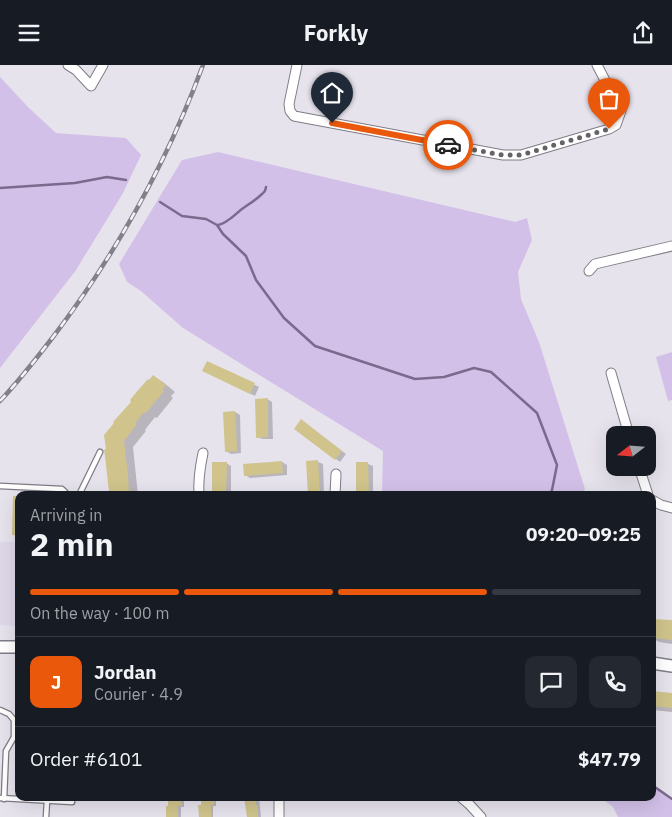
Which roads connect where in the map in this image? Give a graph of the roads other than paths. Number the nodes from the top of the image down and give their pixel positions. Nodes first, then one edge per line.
1 (68, 65) edge
2 (103, 65) edge
3 (297, 65) edge
4 (597, 65) edge
5 (672, 246) edge
6 (589, 271) dead end
7 (611, 373) dead end
8 (626, 426) edge
9 (100, 452) dead end
10 (203, 453) dead end
11 (336, 474) dead end
12 (642, 476) edge
13 (0, 486) edge
14 (64, 491) edge
15 (81, 491) edge
16 (199, 491) edge
17 (335, 491) edge
18 (647, 491) edge
19 (656, 502) edge
20 (672, 508) edge
21 (0, 647) edge
22 (15, 647) edge
23 (656, 664) edge
24 (672, 666) edge
25 (0, 711) edge
26 (2, 799) edge
27 (15, 800) edge
28 (47, 801) joint
29 (279, 801) edge
30 (466, 801) edge
31 (72, 802) dead end
32 (46, 817) edge
33 (279, 817) edge
34 (481, 817) edge

1 - 2 street
3 - 4 street
5 - 6 street
7 - 8 street
9 - 15 lane
10 - 16 street
11 - 17 street
12 - 18 street
13 - 14 lane
19 - 20 street
21 - 22 street
23 - 24 street
25 - 26 lane
26 - 27 lane
28 - 31 lane
28 - 32 lane
29 - 33 street
30 - 34 street

